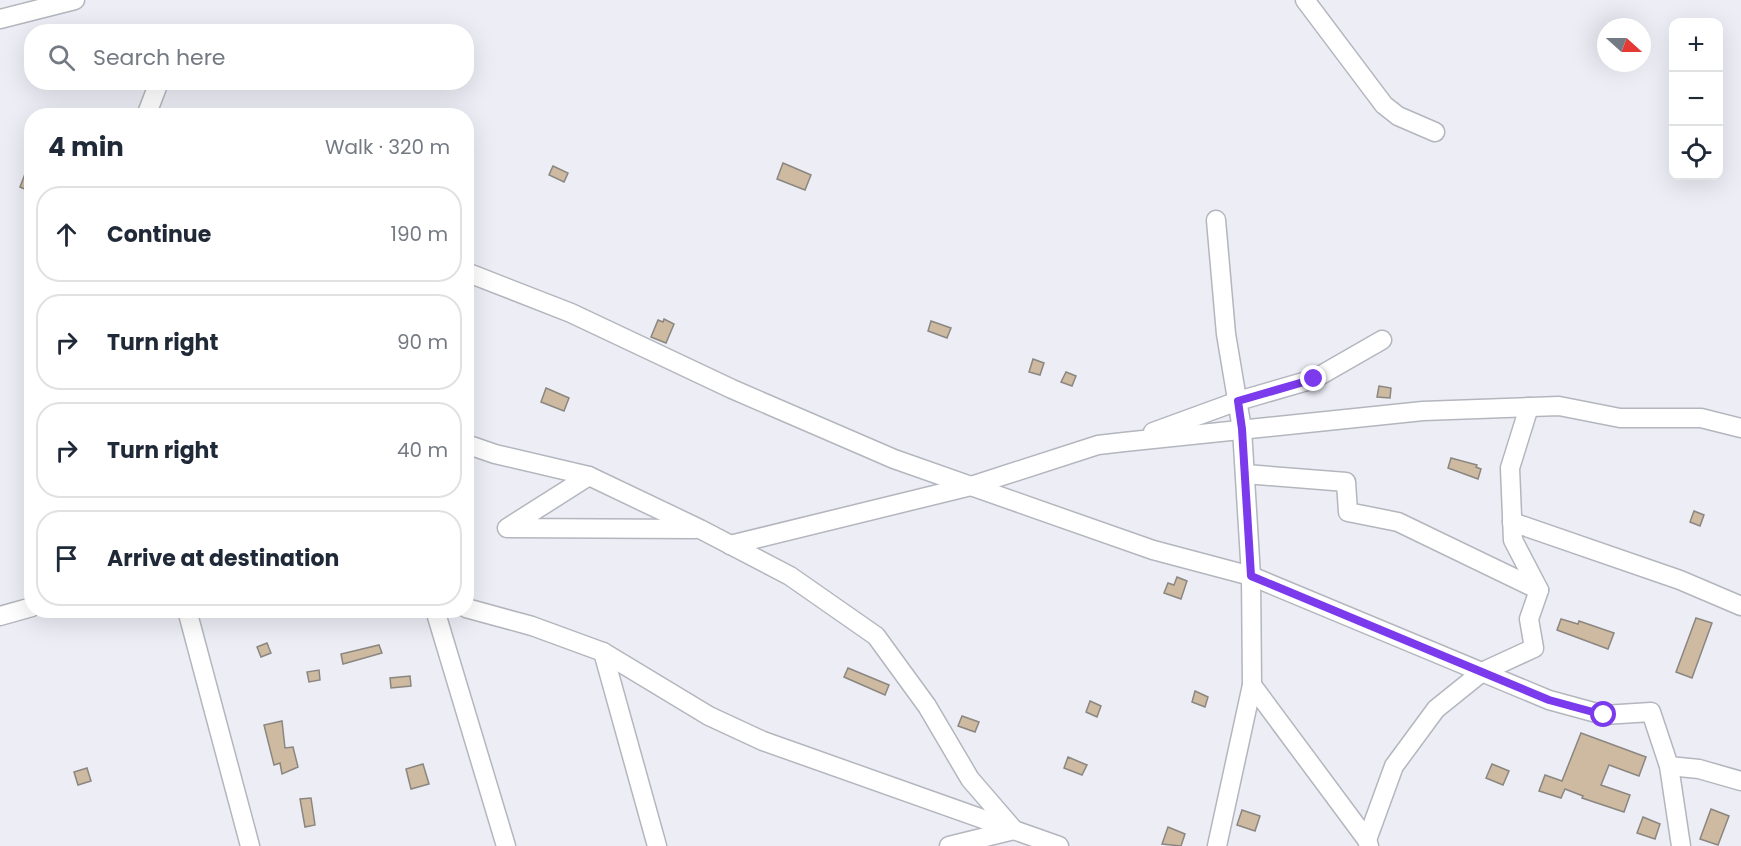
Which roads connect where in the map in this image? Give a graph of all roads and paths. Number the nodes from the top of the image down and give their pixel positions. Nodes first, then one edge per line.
1 (75, 0) edge
2 (1305, 0) edge
3 (0, 19) edge
4 (156, 90) edge
5 (149, 108) edge
6 (1435, 132) dead end
7 (1216, 220) dead end
8 (474, 275) edge
9 (1382, 340) dead end
10 (1238, 401) junction
11 (1529, 407) junction
12 (1741, 428) edge
13 (1242, 429) junction
14 (1124, 442) junction
15 (474, 447) edge
16 (1245, 474) junction
17 (589, 476) junction
18 (971, 486) junction
19 (1512, 522) junction
20 (700, 529) junction
21 (730, 545) junction
22 (1251, 576) junction
23 (1539, 590) junction
24 (1741, 606) edge
25 (24, 609) edge
26 (474, 611) edge
27 (0, 616) edge
28 (189, 618) edge
29 (437, 618) edge
30 (603, 652) junction
31 (1482, 672) junction
32 (1252, 685) junction
33 (1669, 766) junction
34 (1741, 781) edge
35 (1014, 830) junction
36 (1368, 843) edge
37 (250, 846) edge
38 (506, 846) edge
39 (657, 846) edge
40 (949, 846) edge
41 (1059, 846) edge
42 (1217, 846) edge
43 (1681, 846) edge

1 - 3 street
2 - 6 street
4 - 5 street
7 - 10 street
8 - 18 street
9 - 10 street
10 - 13 street
10 - 14 street
11 - 12 street
11 - 13 street
11 - 19 street
13 - 14 street
13 - 16 street
14 - 18 street
15 - 17 street
16 - 22 street
16 - 23 street
17 - 20 street
17 - 20 street
18 - 21 street
18 - 22 street
19 - 23 street
19 - 24 street
20 - 21 street
21 - 35 street
22 - 31 street
22 - 32 street
23 - 31 street
25 - 27 street
26 - 30 street
28 - 37 street
29 - 38 street
30 - 35 street
30 - 39 street
31 - 33 street
31 - 36 street
32 - 36 street
32 - 42 street
33 - 34 street
33 - 43 street
35 - 40 street
35 - 41 street

